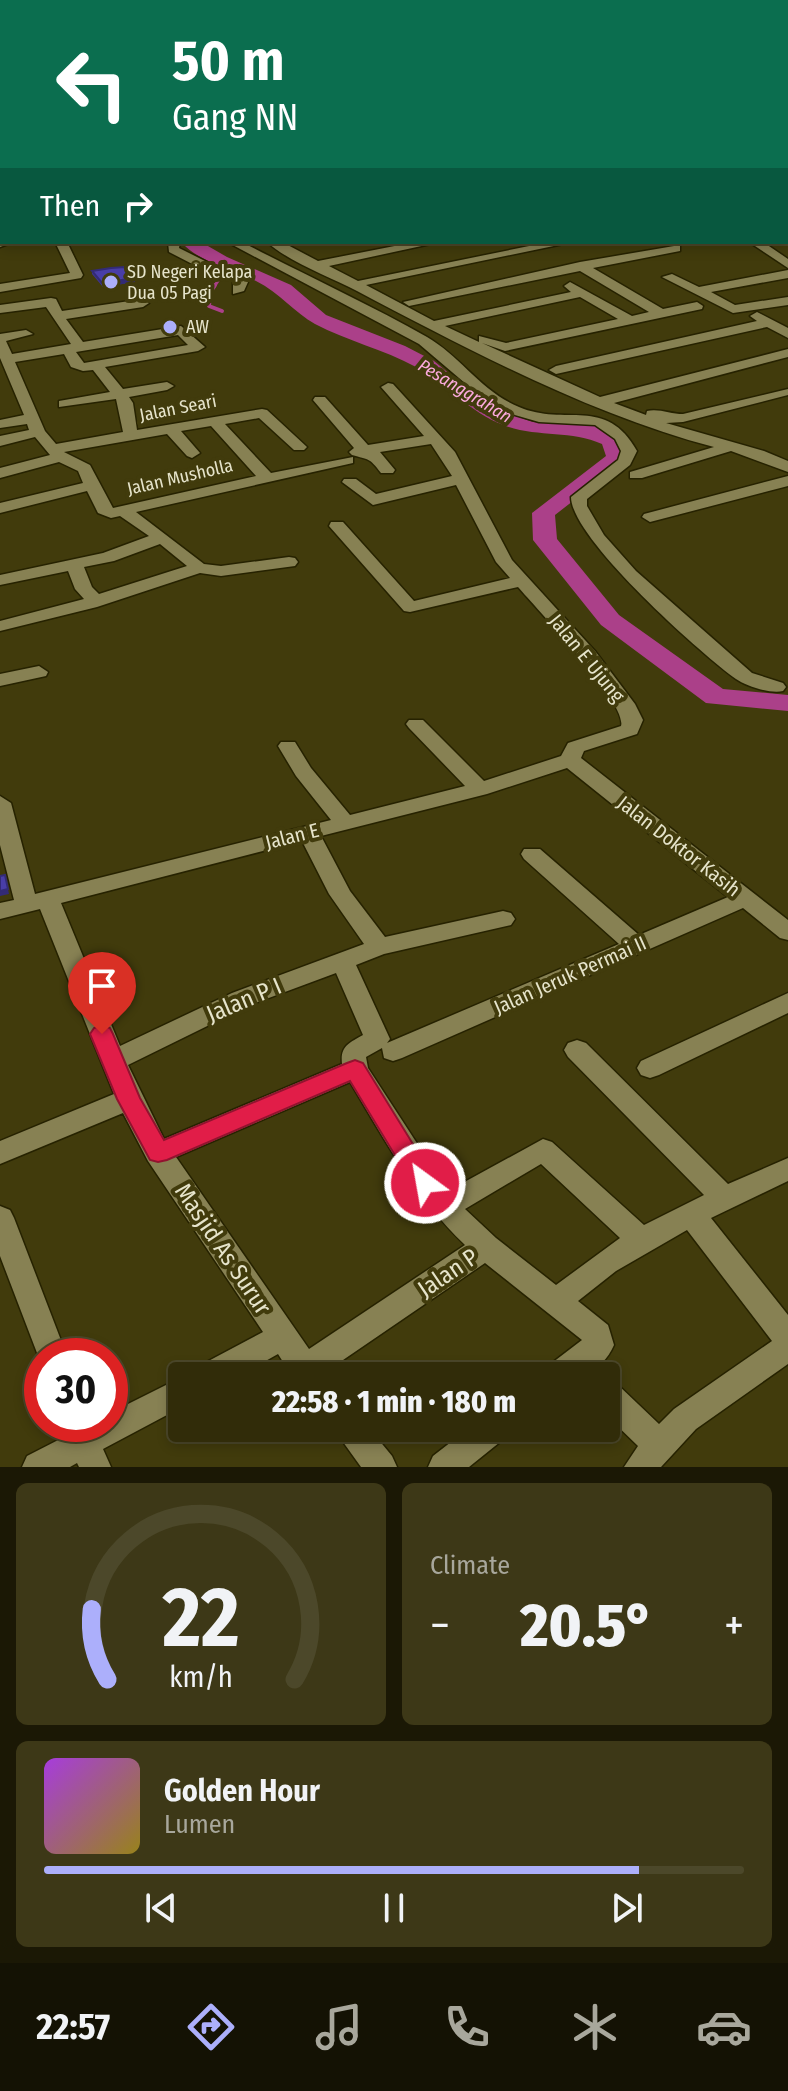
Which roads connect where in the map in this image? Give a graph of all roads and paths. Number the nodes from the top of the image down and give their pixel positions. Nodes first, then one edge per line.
1 (62, 244) edge
2 (174, 244) edge
3 (237, 244) edge
4 (278, 244) edge
5 (301, 244) edge
6 (423, 244) edge
7 (542, 244) edge
8 (758, 244) edge
9 (518, 246) edge
10 (676, 248) dead end
11 (323, 263) junction
12 (788, 264) edge
13 (580, 266) junction
14 (547, 272) junction
15 (788, 274) edge
16 (626, 277) dead end
17 (668, 277) dead end
18 (364, 282) junction
19 (238, 284) dead end
20 (612, 285) junction
21 (0, 288) edge
22 (698, 291) junction
23 (586, 295) junction
24 (409, 302) junction
25 (143, 303) dead end
26 (788, 303) edge
27 (697, 306) dead end
28 (0, 309) edge
29 (660, 313) junction
30 (57, 316) junction
31 (629, 320) junction
32 (768, 323) junction
33 (157, 325) dead end
34 (444, 326) junction
35 (26, 334) dead end
36 (788, 334) edge
37 (0, 340) edge
38 (74, 344) junction
39 (523, 355) dead end
40 (785, 356) edge
41 (8, 359) junction
42 (97, 366) junction
43 (556, 370) junction
44 (167, 386) dead end
45 (388, 387) dead end
46 (784, 392) dead end
47 (121, 395) junction
48 (320, 400) dead end
49 (609, 400) junction
50 (64, 404) dead end
51 (215, 422) junction
52 (0, 424) edge
53 (36, 425) junction
54 (173, 431) junction
55 (131, 437) junction
56 (431, 439) junction
57 (0, 441) edge
58 (733, 446) junction
59 (299, 447) dead end
60 (56, 453) junction
61 (192, 453) dead end
62 (357, 454) junction
63 (788, 467) edge
64 (387, 470) dead end
65 (0, 473) edge
66 (636, 475) dead end
67 (267, 478) junction
68 (460, 479) junction
69 (788, 481) edge
70 (350, 482) dead end
71 (94, 485) junction
72 (0, 508) edge
73 (122, 510) junction
74 (650, 517) dead end
75 (337, 526) dead end
76 (162, 537) junction
77 (289, 562) dead end
78 (75, 565) junction
79 (199, 568) junction
80 (0, 580) edge
81 (521, 581) junction
82 (96, 601) junction
83 (0, 626) edge
84 (39, 672) dead end
85 (0, 680) edge
86 (776, 687) dead end
87 (416, 724) dead end
88 (288, 746) dead end
89 (572, 755) junction
90 (480, 789) junction
91 (0, 803) edge
92 (345, 823) junction
93 (308, 832) junction
94 (532, 854) dead end
95 (746, 898) junction
96 (37, 901) junction
97 (0, 911) edge
98 (503, 919) dead end
99 (788, 932) edge
100 (636, 946) junction
101 (379, 947) junction
102 (343, 962) junction
103 (788, 1002) edge
104 (577, 1050) dead end
105 (393, 1051) dead end
106 (113, 1061) junction
107 (650, 1068) dead end
108 (355, 1069) junction
109 (129, 1099) junction
110 (0, 1153) edge
111 (158, 1153) junction
112 (787, 1169) edge
113 (725, 1199) junction
114 (444, 1207) junction
115 (692, 1215) junction
116 (0, 1218) edge
117 (642, 1241) junction
118 (486, 1247) junction
119 (558, 1301) junction
120 (282, 1337) junction
121 (45, 1338) edge
122 (788, 1338) edge
123 (788, 1347) edge
124 (236, 1362) edge
125 (300, 1362) edge
126 (321, 1362) edge
127 (583, 1362) edge
128 (168, 1399) edge
129 (620, 1414) edge
130 (360, 1442) edge
131 (476, 1442) edge
132 (85, 1445) edge
133 (650, 1456) edge
134 (38, 1467) edge
135 (381, 1467) edge
136 (444, 1467) edge

1 - 21 street
2 - 19 street
3 - 86 street
4 - 11 street
5 - 11 street
6 - 11 street
7 - 9 street
8 - 12 street
9 - 18 street
10 - 13 street
11 - 18 street
11 - 34 street
13 - 14 street
13 - 20 street
14 - 23 street
14 - 24 street
15 - 22 street
16 - 20 street
17 - 22 street
18 - 24 street
20 - 23 street
20 - 29 street
22 - 26 street
23 - 31 street
23 - 34 street
24 - 34 street
25 - 30 street
26 - 32 street
27 - 29 street
28 - 30 street
29 - 31 street
30 - 38 street
31 - 34 street
32 - 36 street
32 - 43 street
33 - 38 street
34 - 49 street
35 - 37 street
37 - 41 street, Jalan Musholla
38 - 41 street
38 - 42 street
38 - 42 street
39 - 43 street
40 - 49 street
41 - 53 street, Jalan Musholla
42 - 47 street
43 - 49 street
44 - 47 street
45 - 56 street, Jalan E Ujung
46 - 49 street
47 - 50 street
47 - 55 street
48 - 62 street
49 - 58 street
51 - 54 street, Jalan Seari
51 - 59 street, Jalan Seari
51 - 67 street
52 - 53 street
53 - 57 street
53 - 60 street, Jalan Musholla
54 - 55 street, Jalan Seari
54 - 61 street
55 - 60 street, Jalan Seari
56 - 62 street
56 - 68 street, Jalan E Ujung
58 - 63 street
58 - 66 street
60 - 65 street, Jalan Seari
60 - 71 street, Jalan Musholla
62 - 64 street
62 - 67 street, Jalan Musholla
67 - 73 street, Jalan Musholla
68 - 70 street
68 - 81 street, Jalan E Ujung
69 - 74 street
71 - 72 street
71 - 73 street, Jalan Musholla
73 - 76 street
75 - 81 street
76 - 78 street
76 - 79 street
77 - 79 street
78 - 80 street
78 - 82 street
79 - 82 street
81 - 89 street, Jalan E Ujung
82 - 83 street
84 - 85 street
87 - 90 street
88 - 92 street
89 - 90 street, Jalan E
89 - 95 street, Jalan Doktor Kasih
90 - 92 street, Jalan E
91 - 96 street, Masjid As Surur
92 - 93 street, Jalan E
93 - 96 street, Jalan E
93 - 101 street
94 - 100 street
95 - 99 street, Jalan Doktor Kasih
95 - 100 street, Jalan Jeruk Permai II
96 - 97 street, Jalan E
96 - 106 street, Masjid As Surur
98 - 101 street, Jalan P I
100 - 105 street, Jalan Jeruk Permai II
101 - 102 street, Jalan P I
102 - 106 street, Jalan P I
102 - 108 street
103 - 107 street
104 - 113 street
106 - 109 street, Masjid As Surur
108 - 111 street
108 - 114 street, Jalan P
109 - 110 street
109 - 111 street, Masjid As Surur
111 - 120 street, Masjid As Surur
112 - 113 street
113 - 115 street
114 - 117 street
114 - 118 street, Jalan P
115 - 117 street
115 - 122 street
116 - 121 street
117 - 119 street
118 - 119 street
118 - 126 street, Jalan P
119 - 127 street
120 - 124 street
120 - 125 street, Masjid As Surur
123 - 133 street
128 - 132 street
129 - 133 street
130 - 135 street
131 - 136 street
132 - 134 street

